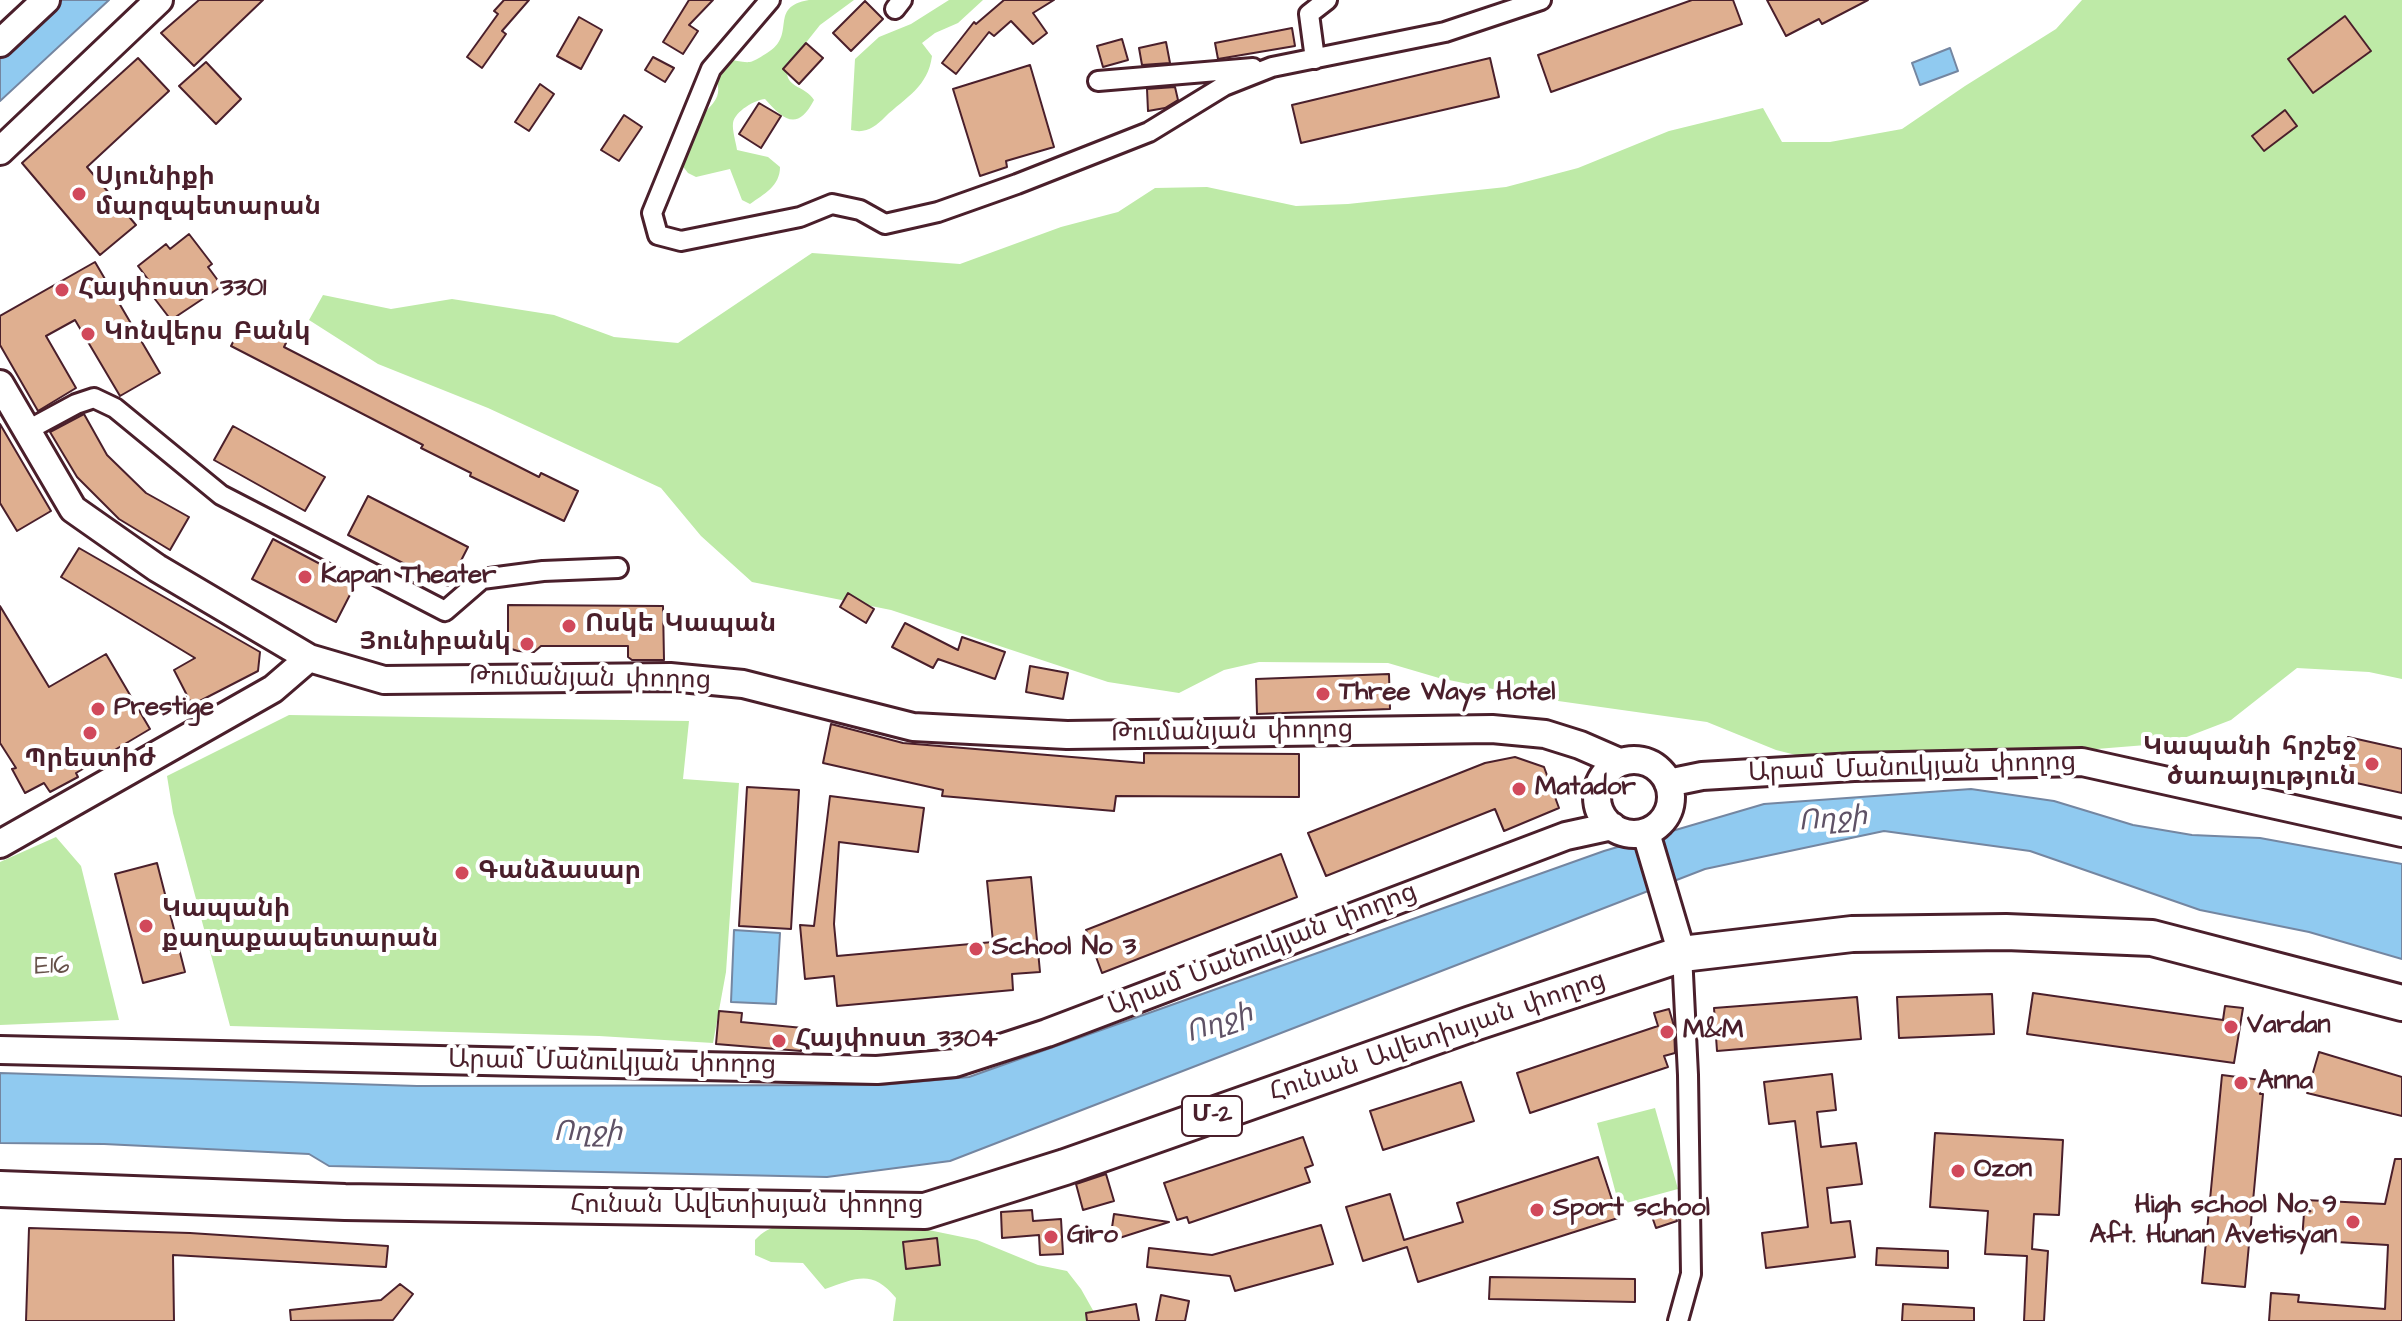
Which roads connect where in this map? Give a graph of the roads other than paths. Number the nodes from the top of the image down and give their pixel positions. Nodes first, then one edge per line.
1 (46, 0) edge
2 (159, 0) edge
3 (770, 0) edge
4 (1327, 0) edge
5 (1541, 0) edge
6 (0, 43) edge
7 (1315, 59) junction
8 (1272, 67) junction
9 (1098, 81) dead end
10 (0, 151) edge
11 (0, 384) edge
12 (26, 431) junction
13 (618, 568) dead end
14 (309, 658) junction
15 (1610, 770) junction
16 (1669, 795) junction
17 (1604, 816) junction
18 (2402, 833) edge
19 (1647, 834) junction
20 (0, 844) edge
21 (1679, 942) junction
22 (2402, 1003) edge
23 (0, 1050) edge
24 (0, 1189) edge
25 (1678, 1321) edge

1 - 6 street
2 - 10 street
3 - 8 street
4 - 7 street
5 - 7 street
7 - 8 street
8 - 9 street
11 - 12 street, Թումանյան փողոց
12 - 13 street
12 - 14 street, Թումանյան փողոց
14 - 15 street, Թումանյան փողոց
14 - 20 street
15 - 16 street
15 - 17 street
16 - 18 street, Արամ Մանուկյան փողոց
16 - 19 street
17 - 19 street
17 - 23 street, Արամ Մանուկյան փողոց
19 - 21 street
21 - 22 highway, Հունան Ավետիսյան փողոց / Մ-2
21 - 24 highway, Հունան Ավետիսյան փողոց / Մ-2
21 - 25 street

